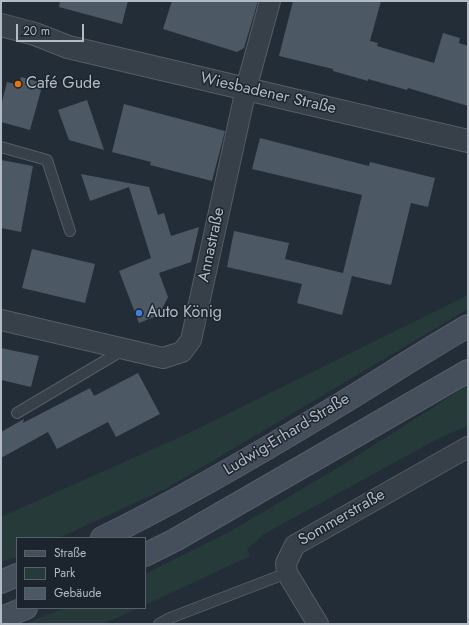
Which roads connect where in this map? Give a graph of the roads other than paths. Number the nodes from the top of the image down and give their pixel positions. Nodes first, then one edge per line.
1 (270, 1) edge
2 (1, 25) edge
3 (1, 40) edge
4 (68, 47) junction
5 (246, 89) junction
6 (468, 141) edge
7 (1, 148) edge
8 (70, 231) dead end
9 (1, 320) edge
10 (468, 326) edge
11 (124, 349) junction
12 (468, 371) edge
13 (17, 413) dead end
14 (468, 447) edge
15 (104, 537) edge
16 (146, 554) edge
17 (286, 574) junction
18 (16, 575) edge
19 (1, 582) edge
20 (24, 609) edge
21 (1, 618) edge
22 (159, 624) edge
23 (318, 624) edge

1 - 5 street, Annastraße
2 - 4 street, Wiesbadener Straße
3 - 4 street, Wiesbadener Straße
4 - 5 street, Wiesbadener Straße
5 - 6 street, Wiesbadener Straße
5 - 11 street, Annastraße
7 - 8 lane
9 - 11 street, Annastraße
10 - 15 main road, Ludwig-Erhard-Straße
11 - 13 lane
12 - 16 main road
14 - 17 street, Sommerstraße
17 - 22 lane
17 - 23 street
18 - 19 main road
20 - 21 main road

